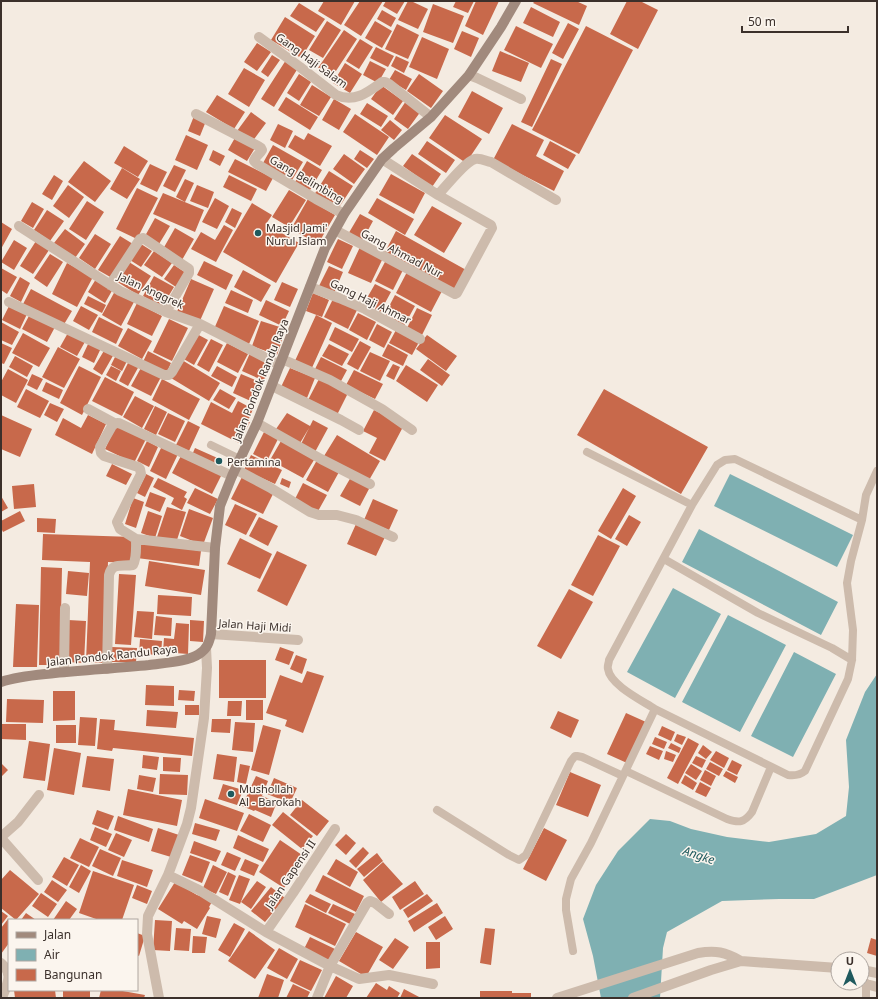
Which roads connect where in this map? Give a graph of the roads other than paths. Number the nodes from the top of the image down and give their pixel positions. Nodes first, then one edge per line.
1 (516, 1) edge
2 (259, 37) dead end
3 (469, 75) junction
4 (521, 100) dead end
5 (196, 114) dead end
6 (431, 117) junction
7 (382, 159) junction
8 (438, 195) junction
9 (556, 200) dead end
10 (344, 214) junction
11 (19, 226) dead end
12 (335, 230) junction
13 (110, 284) junction
14 (310, 287) junction
15 (9, 302) dead end
16 (166, 312) junction
17 (200, 324) junction
18 (420, 339) dead end
19 (281, 362) junction
20 (272, 386) junction
21 (88, 409) dead end
22 (257, 423) junction
23 (118, 424) junction
24 (359, 430) dead end
25 (412, 430) dead end
26 (211, 445) dead end
27 (587, 452) dead end
28 (240, 459) junction
29 (877, 471) edge
30 (233, 473) junction
31 (370, 484) dead end
32 (692, 505) junction
33 (862, 520) junction
34 (393, 537) dead end
35 (136, 539) junction
36 (215, 548) junction
37 (664, 559) junction
38 (66, 608) dead end
39 (211, 634) junction
40 (298, 640) dead end
41 (206, 648) junction
42 (852, 660) junction
43 (107, 669) junction
44 (64, 672) junction
45 (1, 682) edge
46 (655, 709) junction
47 (771, 767) junction
48 (625, 774) junction
49 (40, 795) dead end
50 (437, 810) dead end
51 (335, 829) dead end
52 (1, 837) edge
53 (168, 875) junction
54 (38, 880) dead end
55 (389, 914) dead end
56 (266, 932) junction
57 (573, 951) dead end
58 (741, 960) junction
59 (1, 963) edge
60 (330, 966) junction
61 (830, 967) edge
62 (8, 970) edge
63 (8, 981) edge
64 (433, 984) dead end
65 (2, 998) edge
66 (159, 998) edge
67 (317, 998) edge
68 (556, 998) edge
69 (633, 998) edge

1 - 3 main road, Jalan Pondok Randu Raya
2 - 6 street, Gang Haji Salam
3 - 4 street
3 - 6 main road, Jalan Pondok Randu Raya
5 - 10 street, Gang Belimbing
6 - 7 main road, Jalan Pondok Randu Raya
7 - 8 street
7 - 10 main road, Jalan Pondok Randu Raya
8 - 9 street
8 - 12 street, Gang Ahmad Nur
10 - 12 main road, Jalan Pondok Randu Raya
11 - 13 street, Jalan Anggrek
12 - 14 main road, Jalan Pondok Randu Raya
13 - 16 street, Jalan Anggrek
13 - 16 street
14 - 18 street, Gang Haji Ahmar
14 - 19 main road, Jalan Pondok Randu Raya
15 - 17 street
16 - 17 street, Jalan Anggrek
17 - 19 street, Jalan Anggrek
19 - 20 main road, Jalan Pondok Randu Raya
19 - 25 street, Jalan Anggrek
20 - 22 main road, Jalan Pondok Randu Raya
20 - 24 street
21 - 23 street
22 - 28 main road, Jalan Pondok Randu Raya
22 - 31 street
23 - 30 street
23 - 35 street
26 - 28 lane
27 - 32 lane
28 - 30 main road, Jalan Pondok Randu Raya
29 - 33 lane
30 - 34 street
30 - 36 main road, Jalan Pondok Randu Raya
32 - 33 lane
32 - 37 lane
33 - 42 lane
35 - 36 street
35 - 43 street
36 - 39 main road, Jalan Pondok Randu Raya
37 - 42 lane
37 - 46 lane
38 - 44 street
39 - 40 street, Jalan Haji Midi
39 - 41 main road, Jalan Pondok Randu Raya
41 - 43 main road, Jalan Pondok Randu Raya
41 - 53 street
42 - 47 lane
43 - 44 main road, Jalan Pondok Randu Raya
44 - 45 main road, Jalan Pondok Randu Raya
46 - 47 lane
46 - 48 lane
47 - 48 lane
48 - 50 lane
48 - 57 lane
49 - 52 street
51 - 56 street, Jalan Gapensi II
52 - 54 street
53 - 56 street
53 - 66 street
55 - 60 street
56 - 60 street
58 - 61 street
58 - 68 street
58 - 69 street
59 - 62 street
60 - 64 street
60 - 67 street
63 - 65 street

